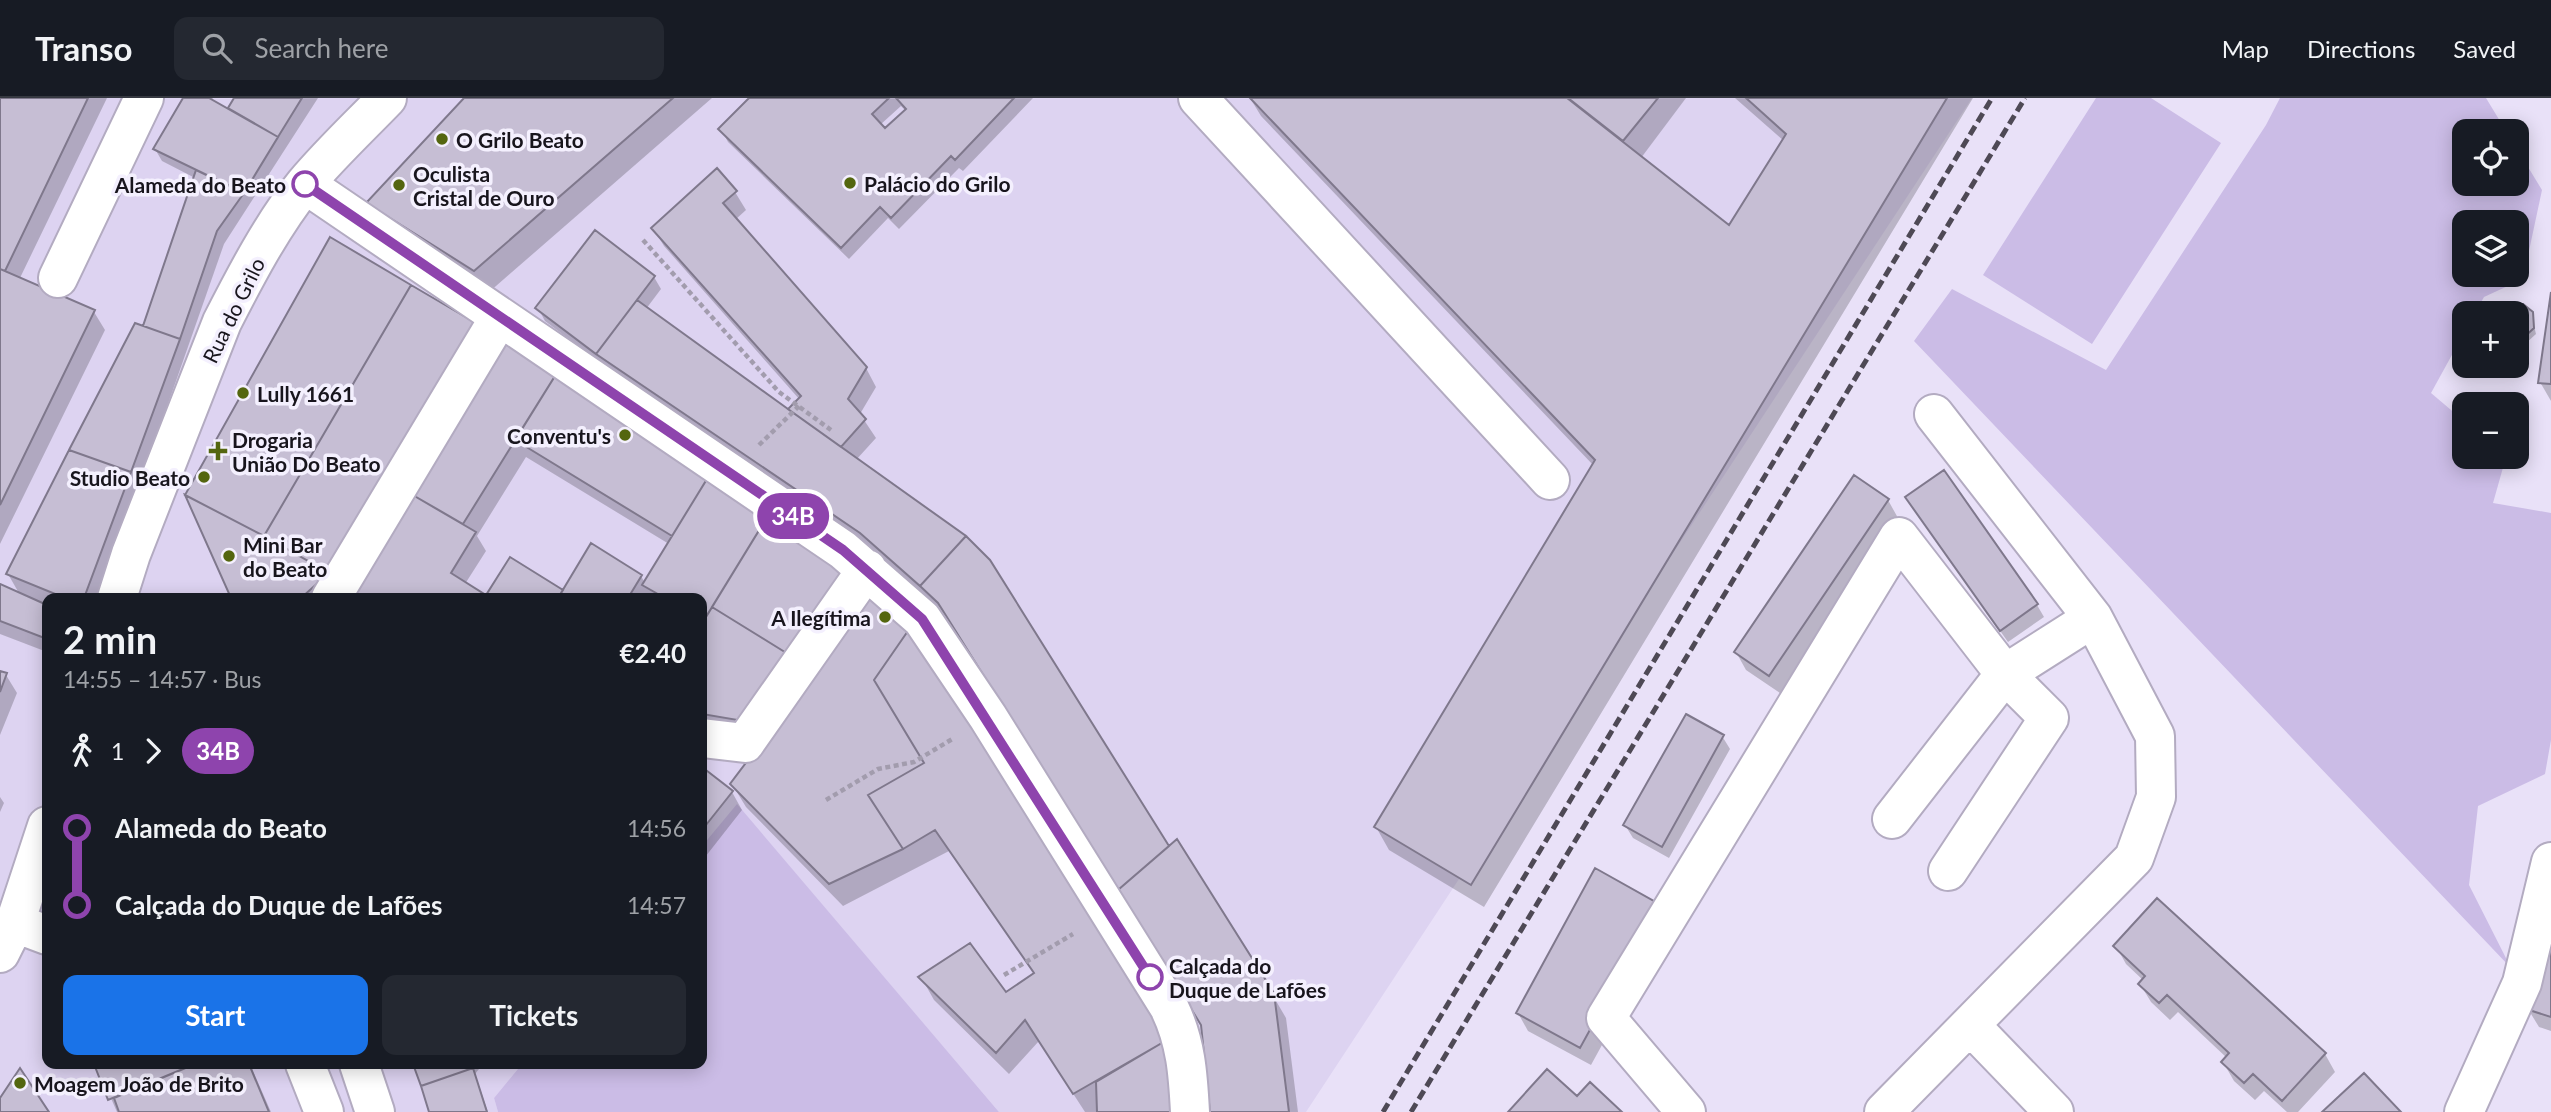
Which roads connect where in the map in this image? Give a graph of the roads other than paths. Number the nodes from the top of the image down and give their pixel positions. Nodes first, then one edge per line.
1 (144, 98) edge
2 (387, 98) edge
3 (1198, 98) edge
4 (305, 184) junction
5 (58, 278) dead end
6 (499, 318) junction
7 (1934, 414) dead end
8 (1550, 480) dead end
9 (867, 569) junction
10 (119, 593) edge
11 (334, 593) edge
12 (2093, 618) junction
13 (2005, 674) junction
14 (707, 739) edge
15 (1892, 819) dead end
16 (42, 847) edge
17 (2551, 862) edge
18 (1948, 871) dead end
19 (21, 937) edge
20 (1970, 1025) junction
21 (307, 1069) edge
22 (361, 1069) edge
23 (324, 1112) edge
24 (375, 1112) edge
25 (1190, 1112) edge
26 (1685, 1112) edge
27 (1884, 1112) edge
28 (2054, 1112) edge
29 (2464, 1112) edge

1 - 5 street
2 - 4 street, Rua do Grilo
3 - 8 street
4 - 6 street
4 - 10 street, Rua do Grilo
6 - 9 street
6 - 11 street
7 - 12 street
9 - 14 street
9 - 25 street
12 - 13 street
12 - 20 street
13 - 15 street
13 - 18 street
13 - 26 street
16 - 19 street
17 - 29 street
20 - 27 street
20 - 28 street
21 - 23 street
22 - 24 street

